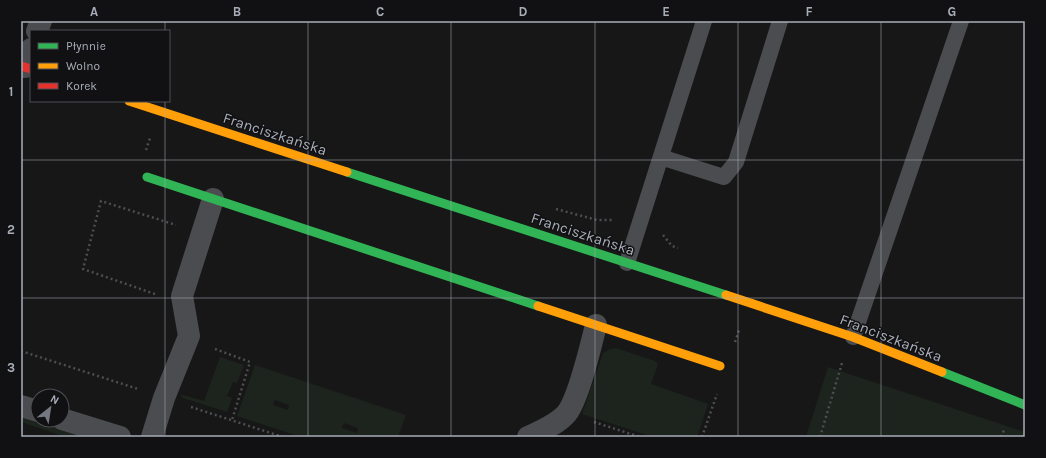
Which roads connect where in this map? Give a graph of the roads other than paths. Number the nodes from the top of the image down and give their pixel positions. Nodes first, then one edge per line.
1 (704, 21) edge
2 (780, 21) edge
3 (961, 21) edge
4 (132, 102) edge
5 (661, 157) junction
6 (147, 177) dead end
7 (213, 199) junction
8 (627, 263) junction
9 (596, 325) junction
10 (853, 337) junction
11 (720, 366) dead end
12 (1025, 405) edge
13 (70, 421) edge
14 (120, 437) edge
15 (152, 437) edge
16 (528, 437) edge

1 - 5 lane
2 - 5 lane
3 - 10 lane
4 - 8 street, Franciszkańska
5 - 8 lane
6 - 7 street
7 - 9 street
7 - 15 street
8 - 10 street, Franciszkańska
9 - 11 street
9 - 16 street
10 - 12 street, Franciszkańska
13 - 14 street

